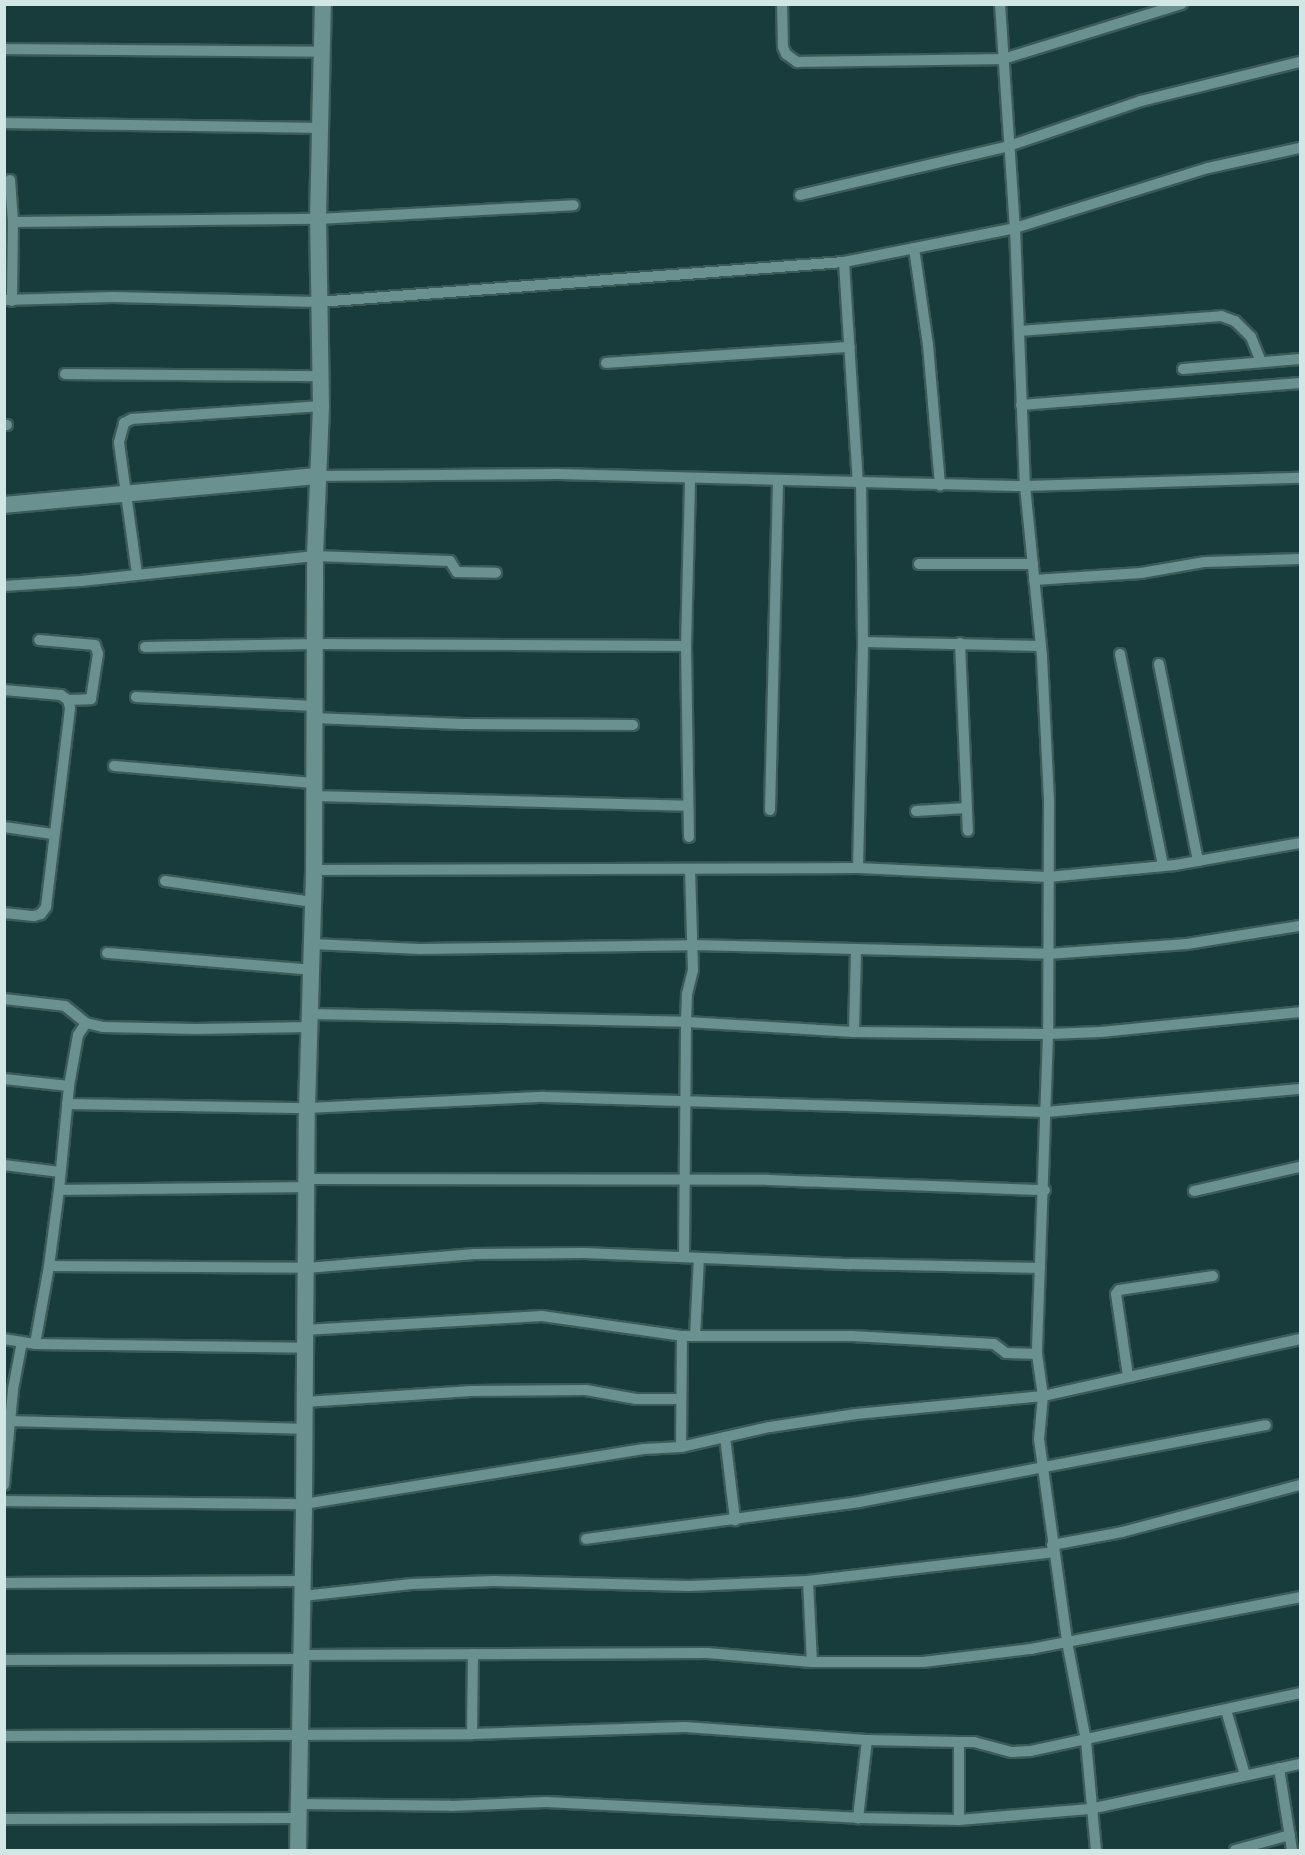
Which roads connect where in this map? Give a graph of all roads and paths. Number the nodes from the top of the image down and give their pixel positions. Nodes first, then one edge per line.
1 (323, 4) edge
2 (782, 4) edge
3 (1000, 4) edge
4 (1182, 4) edge
5 (4, 49) edge
6 (322, 52) junction
7 (1003, 59) junction
8 (1300, 62) edge
9 (4, 123) edge
10 (320, 128) junction
11 (1009, 146) junction
12 (1300, 148) edge
13 (10, 180) dead end
14 (800, 195) dead end
15 (574, 206) dead end
16 (318, 219) junction
17 (13, 222) junction
18 (1015, 228) junction
19 (914, 248) junction
20 (844, 262) junction
21 (8, 300) edge
22 (318, 302) junction
23 (1018, 331) junction
24 (849, 347) junction
25 (1300, 359) edge
26 (1262, 362) junction
27 (606, 363) dead end
28 (1183, 369) dead end
29 (65, 374) dead end
30 (319, 376) junction
31 (1300, 383) edge
32 (1022, 405) junction
33 (321, 406) junction
34 (317, 476) junction
35 (690, 478) junction
36 (1300, 478) edge
37 (778, 480) junction
38 (860, 483) junction
39 (940, 485) junction
40 (1025, 486) junction
41 (126, 494) junction
42 (4, 505) edge
43 (315, 556) junction
44 (1300, 559) edge
45 (919, 564) dead end
46 (1033, 564) junction
47 (496, 573) dead end
48 (136, 574) junction
49 (1034, 580) junction
50 (4, 586) edge
51 (39, 640) dead end
52 (863, 642) junction
53 (960, 643) junction
54 (316, 644) junction
55 (686, 646) junction
56 (1041, 646) junction
57 (145, 647) dead end
58 (1120, 654) dead end
59 (1159, 664) dead end
60 (4, 690) edge
61 (136, 697) dead end
62 (68, 700) junction
63 (313, 712) junction
64 (633, 725) dead end
65 (114, 766) dead end
66 (313, 789) junction
67 (688, 806) junction
68 (967, 808) junction
69 (770, 810) dead end
70 (916, 811) dead end
71 (4, 827) edge
72 (968, 831) dead end
73 (52, 834) junction
74 (689, 837) dead end
75 (1300, 843) edge
76 (1198, 861) junction
77 (1163, 866) junction
78 (858, 868) junction
79 (314, 870) junction
80 (690, 870) junction
81 (1048, 876) junction
82 (165, 880) dead end
83 (313, 902) junction
84 (4, 913) edge
85 (1300, 926) edge
86 (312, 944) junction
87 (692, 945) junction
88 (856, 949) junction
89 (107, 952) dead end
90 (1048, 954) junction
91 (312, 970) junction
92 (4, 999) edge
93 (1300, 1012) edge
94 (310, 1021) junction
95 (686, 1022) junction
96 (86, 1023) junction
97 (854, 1032) junction
98 (1048, 1034) junction
99 (4, 1079) edge
100 (69, 1086) junction
101 (1300, 1089) edge
102 (687, 1102) junction
103 (67, 1104) junction
104 (307, 1108) junction
105 (1046, 1112) junction
106 (4, 1165) edge
107 (1300, 1167) edge
108 (60, 1172) junction
109 (686, 1180) junction
110 (308, 1183) junction
111 (59, 1190) junction
112 (1045, 1190) junction
113 (1194, 1191) dead end
114 (684, 1257) junction
115 (699, 1258) junction
116 (49, 1266) junction
117 (307, 1268) junction
118 (1040, 1268) junction
119 (1213, 1276) dead end
120 (305, 1330) junction
121 (682, 1336) junction
122 (695, 1336) junction
123 (4, 1339) edge
124 (1300, 1339) edge
125 (22, 1342) junction
126 (35, 1344) junction
127 (306, 1348) junction
128 (1037, 1354) junction
129 (1128, 1376) junction
130 (1043, 1396) junction
131 (680, 1399) junction
132 (305, 1402) junction
133 (8, 1422) edge
134 (1266, 1425) dead end
135 (305, 1429) junction
136 (725, 1437) junction
137 (681, 1447) junction
138 (1044, 1467) junction
139 (4, 1485) edge
140 (1300, 1485) edge
141 (4, 1501) edge
142 (304, 1504) junction
143 (735, 1520) junction
144 (586, 1539) dead end
145 (1053, 1548) junction
146 (808, 1581) junction
147 (4, 1583) edge
148 (303, 1589) junction
149 (1300, 1598) edge
150 (1066, 1642) junction
151 (473, 1654) junction
152 (302, 1657) junction
153 (4, 1660) edge
154 (812, 1662) junction
155 (1300, 1693) edge
156 (1226, 1710) junction
157 (472, 1734) junction
158 (4, 1736) edge
159 (299, 1736) junction
160 (867, 1740) junction
161 (1086, 1741) junction
162 (960, 1742) junction
163 (1300, 1764) edge
164 (1279, 1768) junction
165 (1245, 1775) junction
166 (1090, 1809) junction
167 (298, 1811) junction
168 (858, 1818) junction
169 (4, 1819) edge
170 (958, 1820) junction
171 (1290, 1835) junction
172 (298, 1851) edge
173 (1096, 1851) edge
174 (1235, 1851) edge
175 (1292, 1851) edge

1 - 6 street
2 - 7 street
3 - 7 street
4 - 7 street
5 - 6 street
6 - 10 street
7 - 11 street
8 - 11 street
9 - 10 street
10 - 16 street
11 - 14 street
11 - 18 street
12 - 18 street
13 - 17 street
15 - 16 street
16 - 17 street
16 - 22 street
17 - 21 street
18 - 19 street
18 - 23 street
19 - 20 street
19 - 39 street
20 - 22 street
20 - 24 street
21 - 22 street
22 - 30 street
23 - 26 street
23 - 32 street
24 - 27 street
24 - 38 street
25 - 26 street
26 - 28 street
29 - 30 street
30 - 33 street
31 - 32 street
32 - 40 street
33 - 34 street
33 - 41 street
34 - 35 street
34 - 41 street
34 - 43 street
35 - 37 street
35 - 55 street
36 - 40 street
37 - 38 street
37 - 69 street
38 - 39 street
38 - 52 street
39 - 40 street
40 - 46 street
41 - 42 street
41 - 48 street
43 - 47 street
43 - 48 street
43 - 54 street
44 - 49 street
45 - 46 street
46 - 49 street
48 - 50 street
49 - 56 street
51 - 62 street
52 - 53 street
52 - 78 street
53 - 56 street
53 - 68 street
54 - 55 street
54 - 57 street
54 - 63 street
55 - 67 street
56 - 81 street
58 - 77 street
59 - 76 street
60 - 62 street
61 - 63 street
62 - 73 street
63 - 64 street
63 - 66 street
65 - 66 street
66 - 67 street
66 - 79 street
67 - 74 street
68 - 70 street
68 - 72 street
71 - 73 street
73 - 84 street
75 - 76 street
76 - 77 street
77 - 81 street
78 - 80 street
78 - 81 street
79 - 80 street
79 - 83 street
80 - 87 street
81 - 90 street
82 - 83 street
83 - 86 street
85 - 90 street
86 - 87 street
86 - 91 street
87 - 88 street
87 - 95 street
88 - 90 street
88 - 97 street
89 - 91 street
90 - 98 street
91 - 94 street
92 - 96 street
93 - 98 street
94 - 95 street
94 - 96 street
94 - 104 street
95 - 97 street
95 - 102 street
96 - 100 street
97 - 98 street
98 - 105 street
99 - 100 street
100 - 103 street
101 - 105 street
102 - 104 street
102 - 105 street
102 - 109 street
103 - 104 street
103 - 108 street
104 - 110 street
105 - 112 street
106 - 108 street
107 - 113 street
108 - 111 street
109 - 110 street
109 - 112 street
109 - 114 street
110 - 111 street
110 - 117 street
111 - 116 street
112 - 118 street
114 - 115 street
114 - 117 street
115 - 118 street
115 - 122 street
116 - 117 street
116 - 126 street
117 - 120 street
118 - 128 street
119 - 129 street
120 - 121 street
120 - 127 street
121 - 122 street
121 - 131 street
122 - 128 street
123 - 125 street
124 - 129 street
125 - 126 street
125 - 133 street
126 - 127 street
127 - 132 street
128 - 130 street
129 - 130 street
130 - 136 street
130 - 138 street
131 - 132 street
131 - 137 street
132 - 135 street
133 - 135 street
133 - 139 street
134 - 138 street
135 - 142 street
136 - 137 street
136 - 143 street
137 - 142 street
138 - 143 street
138 - 145 street
140 - 145 street
141 - 142 street
142 - 148 street
143 - 144 street
145 - 146 street
145 - 150 street
146 - 148 street
146 - 154 street
147 - 148 street
148 - 152 street
149 - 150 street
150 - 154 street
150 - 161 street
151 - 152 street
151 - 154 street
151 - 157 street
152 - 153 street
152 - 159 street
155 - 156 street
156 - 161 street
156 - 165 street
157 - 159 street
157 - 160 street
158 - 159 street
159 - 167 street
160 - 162 street
160 - 168 street
161 - 162 street
161 - 166 street
162 - 170 street
163 - 164 street
164 - 165 street
164 - 171 street
165 - 166 street
166 - 170 street
166 - 173 street
167 - 168 street
167 - 169 street
167 - 172 street
168 - 170 street
171 - 174 street
171 - 175 street

